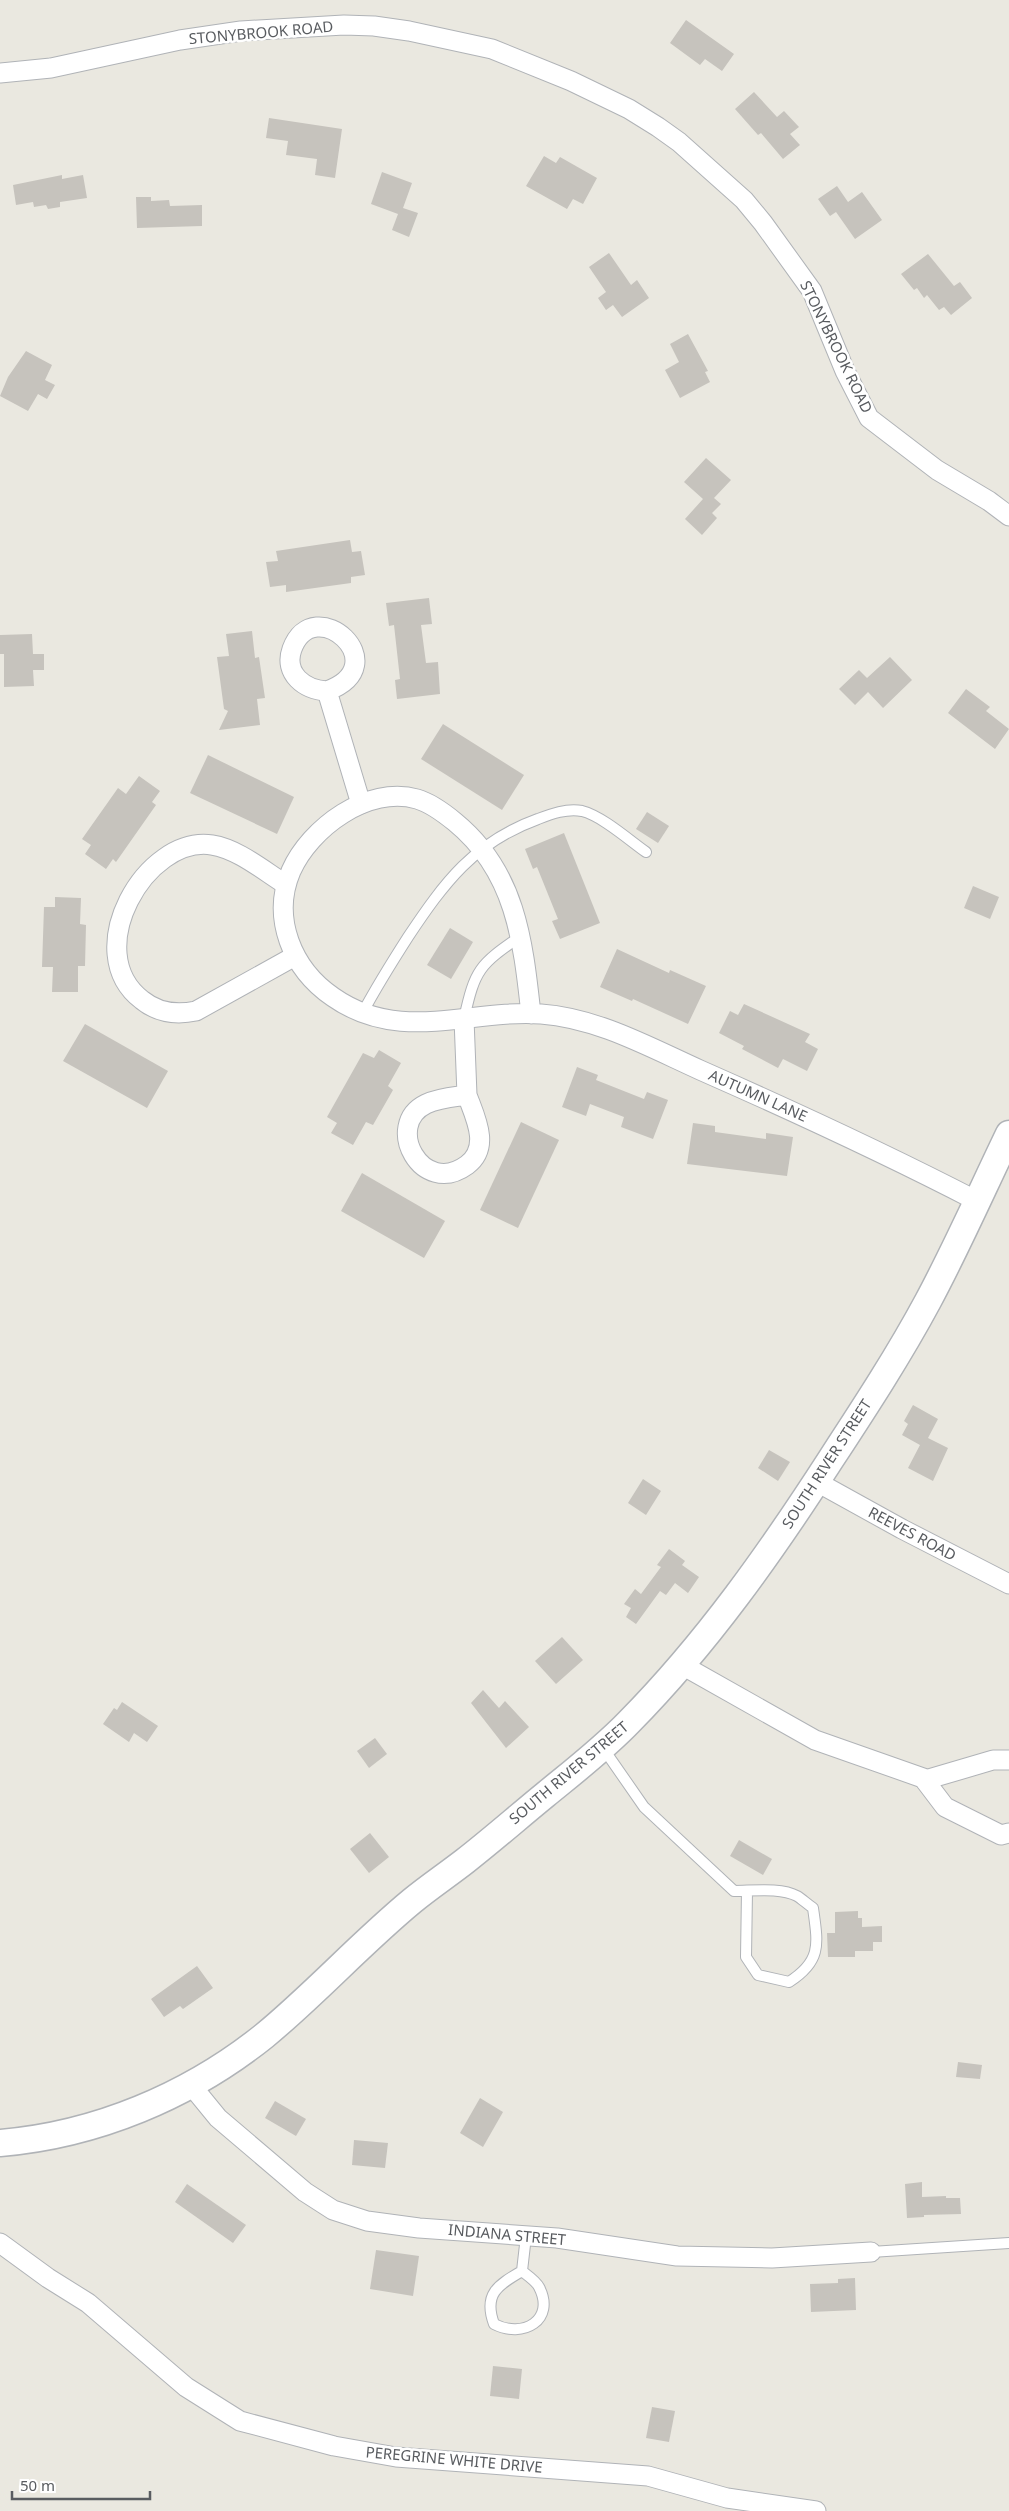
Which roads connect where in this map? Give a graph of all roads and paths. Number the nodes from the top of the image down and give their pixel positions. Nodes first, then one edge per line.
1 (0, 73) edge
2 (1009, 516) edge
3 (327, 692) dead end
4 (361, 804) junction
5 (481, 850) junction
6 (646, 852) dead end
7 (285, 884) junction
8 (521, 936) junction
9 (296, 956) junction
10 (363, 1012) junction
11 (531, 1014) junction
12 (464, 1020) junction
13 (467, 1095) junction
14 (1009, 1134) edge
15 (977, 1201) junction
16 (816, 1482) junction
17 (1009, 1584) edge
18 (682, 1665) junction
19 (602, 1747) junction
20 (1009, 1760) edge
21 (925, 1780) junction
22 (1009, 1833) edge
23 (747, 1891) junction
24 (190, 2085) junction
25 (0, 2143) edge
26 (526, 2236) junction
27 (1009, 2242) edge
28 (0, 2243) edge
29 (872, 2252) joint
30 (522, 2271) junction
31 (816, 2511) edge

1 - 2 street, STONYBROOK ROAD
3 - 4 street
4 - 5 street, AUTUMN LANE
4 - 7 street, AUTUMN LANE
5 - 6 lane
5 - 8 street, AUTUMN LANE
5 - 10 lane
7 - 9 street, AUTUMN LANE
7 - 9 street
8 - 11 street, AUTUMN LANE
8 - 12 lane
9 - 10 street, AUTUMN LANE
10 - 12 street, AUTUMN LANE
11 - 12 street, AUTUMN LANE
11 - 15 street, AUTUMN LANE
12 - 13 street
13 - 13 street
14 - 15 street, SOUTH RIVER STREET
15 - 16 street, SOUTH RIVER STREET
16 - 17 street, REEVES ROAD
16 - 18 street, SOUTH RIVER STREET
18 - 19 street, SOUTH RIVER STREET
18 - 21 street
19 - 23 lane
19 - 24 street, SOUTH RIVER STREET
20 - 21 street
21 - 22 street
23 - 23 lane
24 - 25 street, SOUTH RIVER STREET
24 - 26 street, INDIANA STREET
26 - 29 street, INDIANA STREET
26 - 30 lane
27 - 29 lane
28 - 31 street, PEREGRINE WHITE DRIVE
30 - 30 lane

